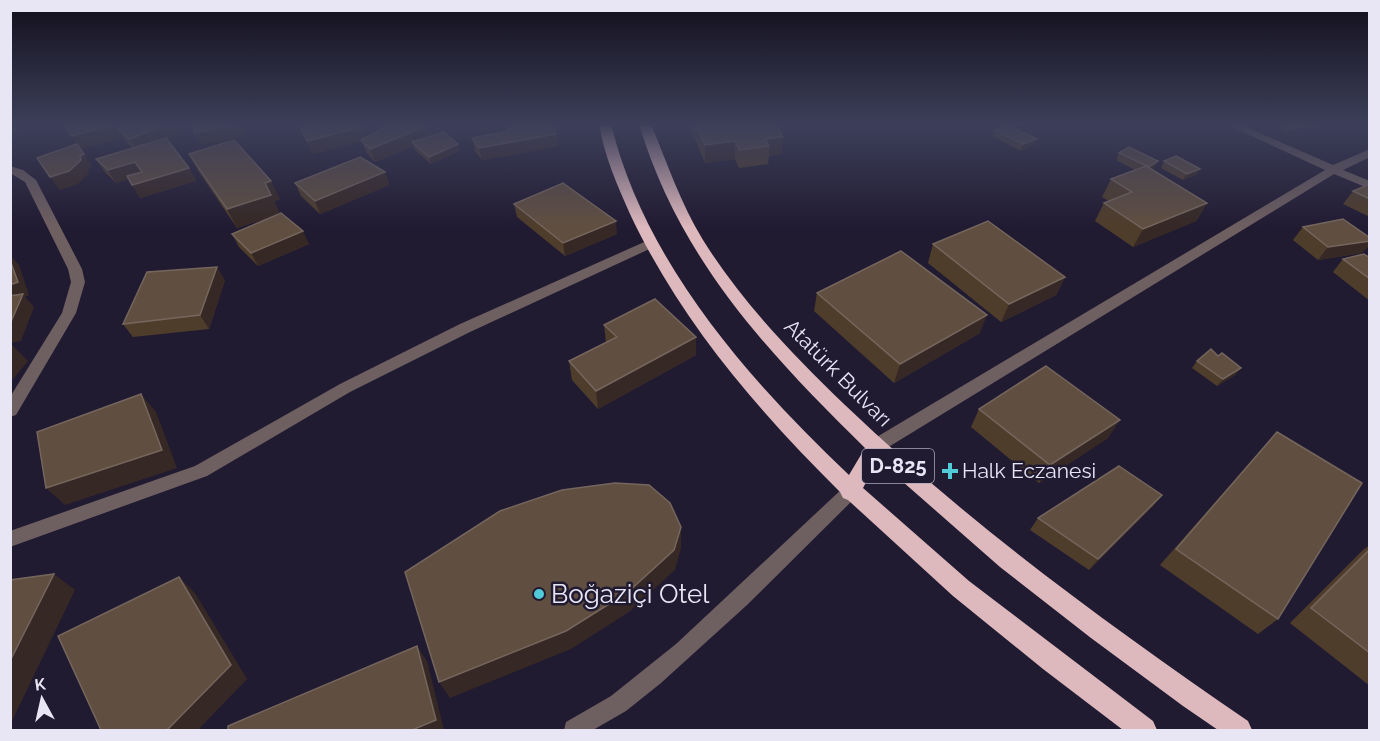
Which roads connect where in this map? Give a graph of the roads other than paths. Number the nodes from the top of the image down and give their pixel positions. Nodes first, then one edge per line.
1 (615, 159) edge
2 (658, 159) edge
3 (1308, 159) edge
4 (1356, 159) edge
5 (10, 169) edge
6 (1333, 170) junction
7 (1370, 186) edge
8 (651, 243) junction
9 (10, 411) edge
10 (876, 446) junction
11 (850, 492) junction
12 (10, 539) edge
13 (574, 730) edge
14 (1144, 730) edge
15 (1239, 730) edge

1 - 8 highway, D-825
2 - 10 highway, Atatürk Bulvarı / D-825
3 - 6 street
4 - 6 street
5 - 9 street
6 - 7 street
6 - 10 street
8 - 11 highway, D-825
8 - 12 street
10 - 11 highway
10 - 15 highway, Atatürk Bulvarı / D-825
11 - 13 street
11 - 14 highway, D-825

